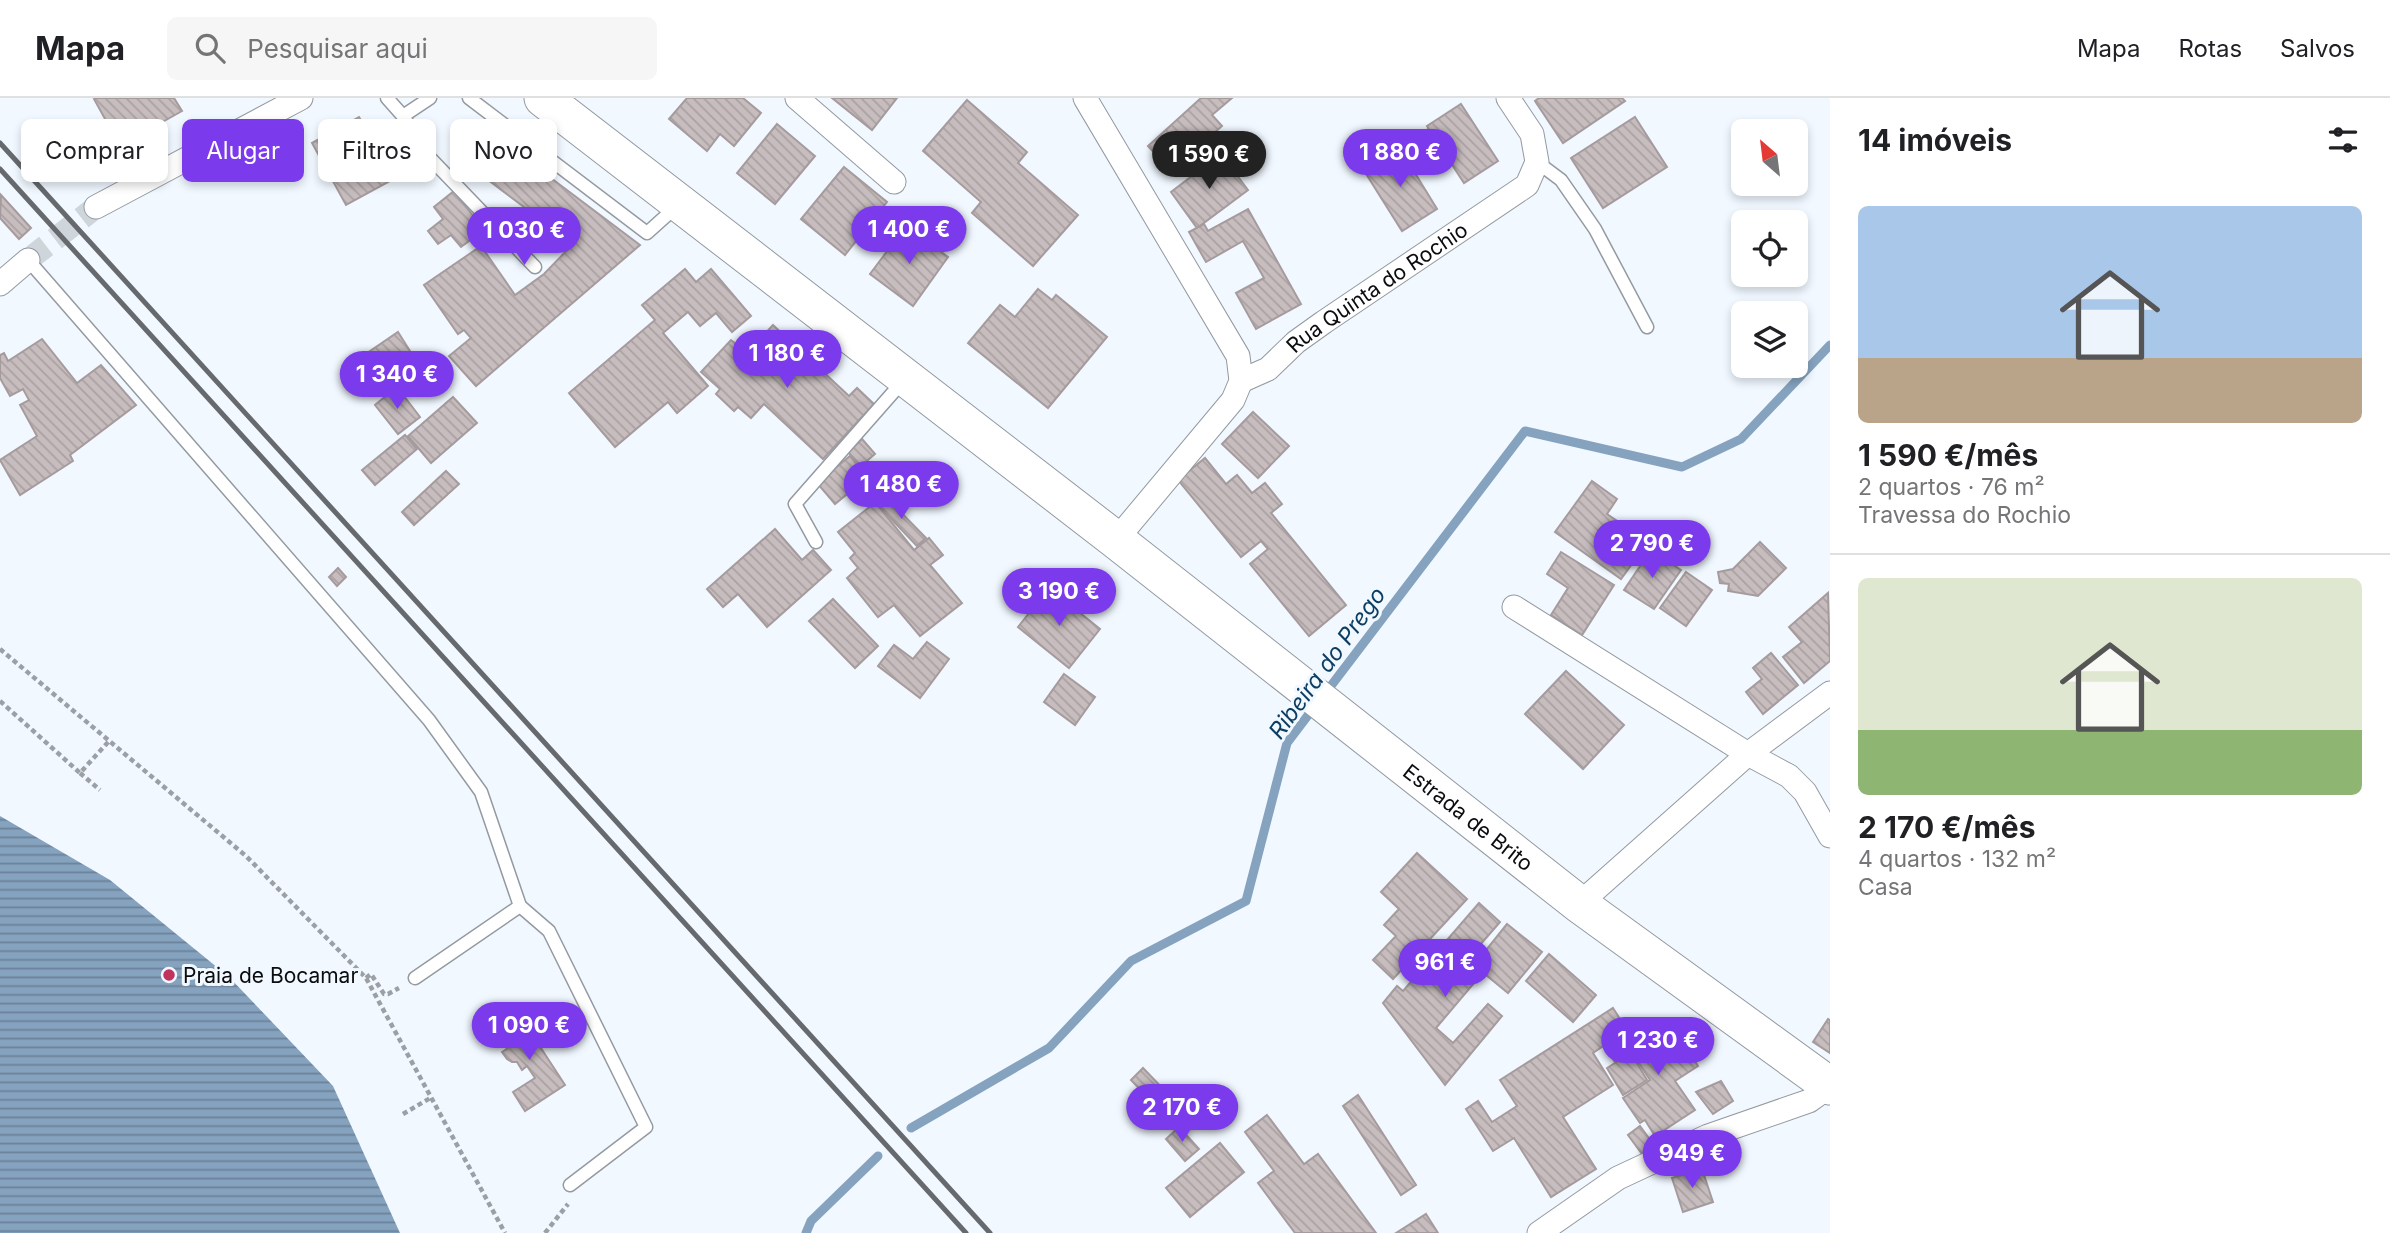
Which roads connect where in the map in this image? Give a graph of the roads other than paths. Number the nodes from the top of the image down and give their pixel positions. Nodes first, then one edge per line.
1 (301, 98) edge
2 (387, 98) edge
3 (430, 98) edge
4 (469, 98) edge
5 (543, 98) edge
6 (797, 98) edge
7 (1086, 98) edge
8 (1508, 98) edge
9 (403, 116) junction
10 (1537, 162) junction
11 (894, 182) dead end
12 (680, 203) junction
13 (96, 206) tunnel mouth
14 (27, 260) joint
15 (535, 267) dead end
16 (0, 284) edge
17 (1647, 327) dead end
18 (906, 377) junction
19 (1241, 382) junction
20 (1116, 540) junction
21 (816, 542) dead end
22 (1514, 607) dead end
23 (1830, 694) edge
24 (1748, 754) junction
25 (1830, 836) edge
26 (1579, 904) junction
27 (520, 906) junction
28 (415, 978) dead end
29 (1830, 1086) edge
30 (570, 1185) road end
31 (1539, 1233) edge

1 - 13 street
2 - 9 lane
3 - 9 lane
4 - 12 lane
5 - 12 main road, Estrada de Brito
6 - 11 street
7 - 19 street
8 - 10 street
9 - 15 lane
10 - 17 lane
10 - 19 street, Rua Quinta do Rochio
12 - 18 main road, Estrada de Brito
14 - 16 street
14 - 27 lane
18 - 20 main road, Estrada de Brito
18 - 21 lane
19 - 20 street
20 - 26 main road, Estrada de Brito
22 - 24 street
23 - 24 street
24 - 25 street
24 - 26 street
26 - 29 main road, Estrada de Brito
27 - 28 lane
27 - 30 lane
29 - 31 street

